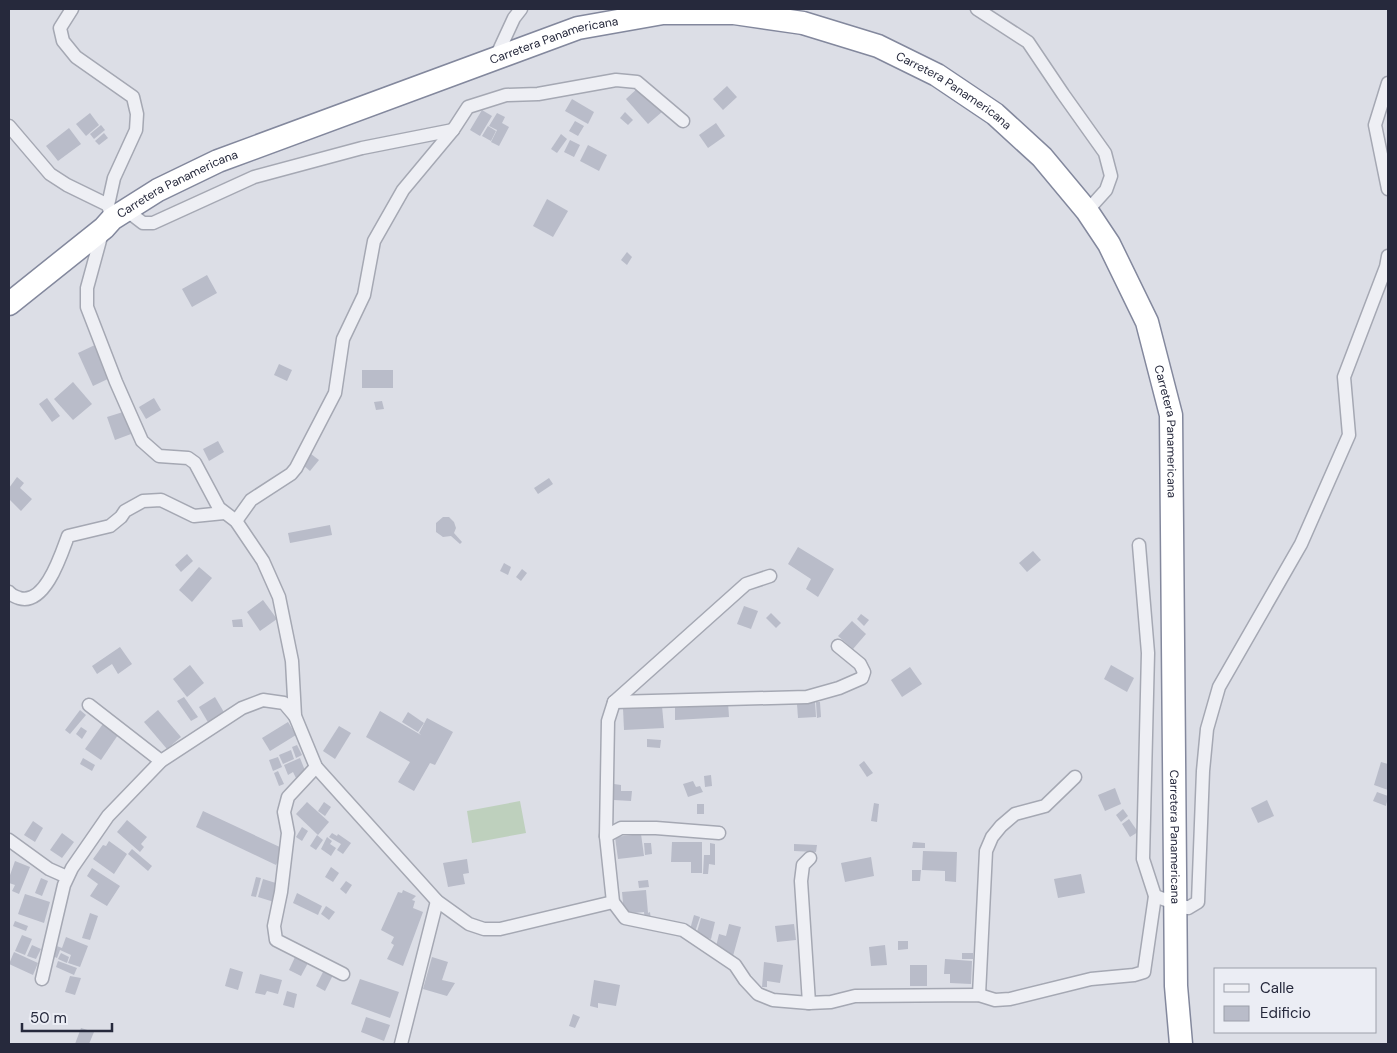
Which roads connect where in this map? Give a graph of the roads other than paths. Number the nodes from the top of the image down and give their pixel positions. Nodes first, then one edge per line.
1 (72, 9) edge
2 (521, 9) edge
3 (977, 9) edge
4 (496, 59) junction
5 (1388, 83) edge
6 (683, 121) dead end
7 (9, 126) edge
8 (453, 130) junction
9 (1388, 189) edge
10 (1087, 210) junction
11 (112, 216) junction
12 (1388, 256) edge
13 (9, 304) edge
14 (224, 513) junction
15 (236, 522) junction
16 (1139, 545) dead end
17 (770, 576) dead end
18 (9, 592) edge
19 (838, 646) dead end
20 (614, 702) junction
21 (89, 705) dead end
22 (295, 716) junction
23 (161, 761) junction
24 (316, 768) junction
25 (1076, 777) dead end
26 (719, 833) dead end
27 (606, 836) junction
28 (9, 840) edge
29 (810, 858) dead end
30 (67, 877) junction
31 (1165, 900) junction
32 (437, 901) junction
33 (613, 902) junction
34 (343, 974) dead end
35 (42, 979) dead end
36 (979, 995) junction
37 (809, 1003) junction
38 (401, 1044) edge
39 (1181, 1044) edge

1 - 11 street
2 - 4 street
3 - 10 street
4 - 10 highway, Carretera Panamericana
4 - 11 highway, Carretera Panamericana
5 - 9 street
6 - 8 street
7 - 11 street
8 - 11 street
8 - 15 street
10 - 31 highway, Carretera Panamericana
11 - 13 highway, Carretera Panamericana
11 - 14 street
12 - 31 street
14 - 15 street
14 - 18 street
15 - 22 street
16 - 31 street
17 - 20 street
19 - 20 street
20 - 27 street
21 - 23 street
22 - 23 street
22 - 24 street
23 - 30 street
24 - 32 street
24 - 34 street
25 - 36 street
26 - 27 street
27 - 33 street
28 - 30 street
29 - 37 street
30 - 35 street
31 - 36 street
31 - 39 highway, Carretera Panamericana
32 - 33 street
32 - 38 street
33 - 37 street
36 - 37 street

